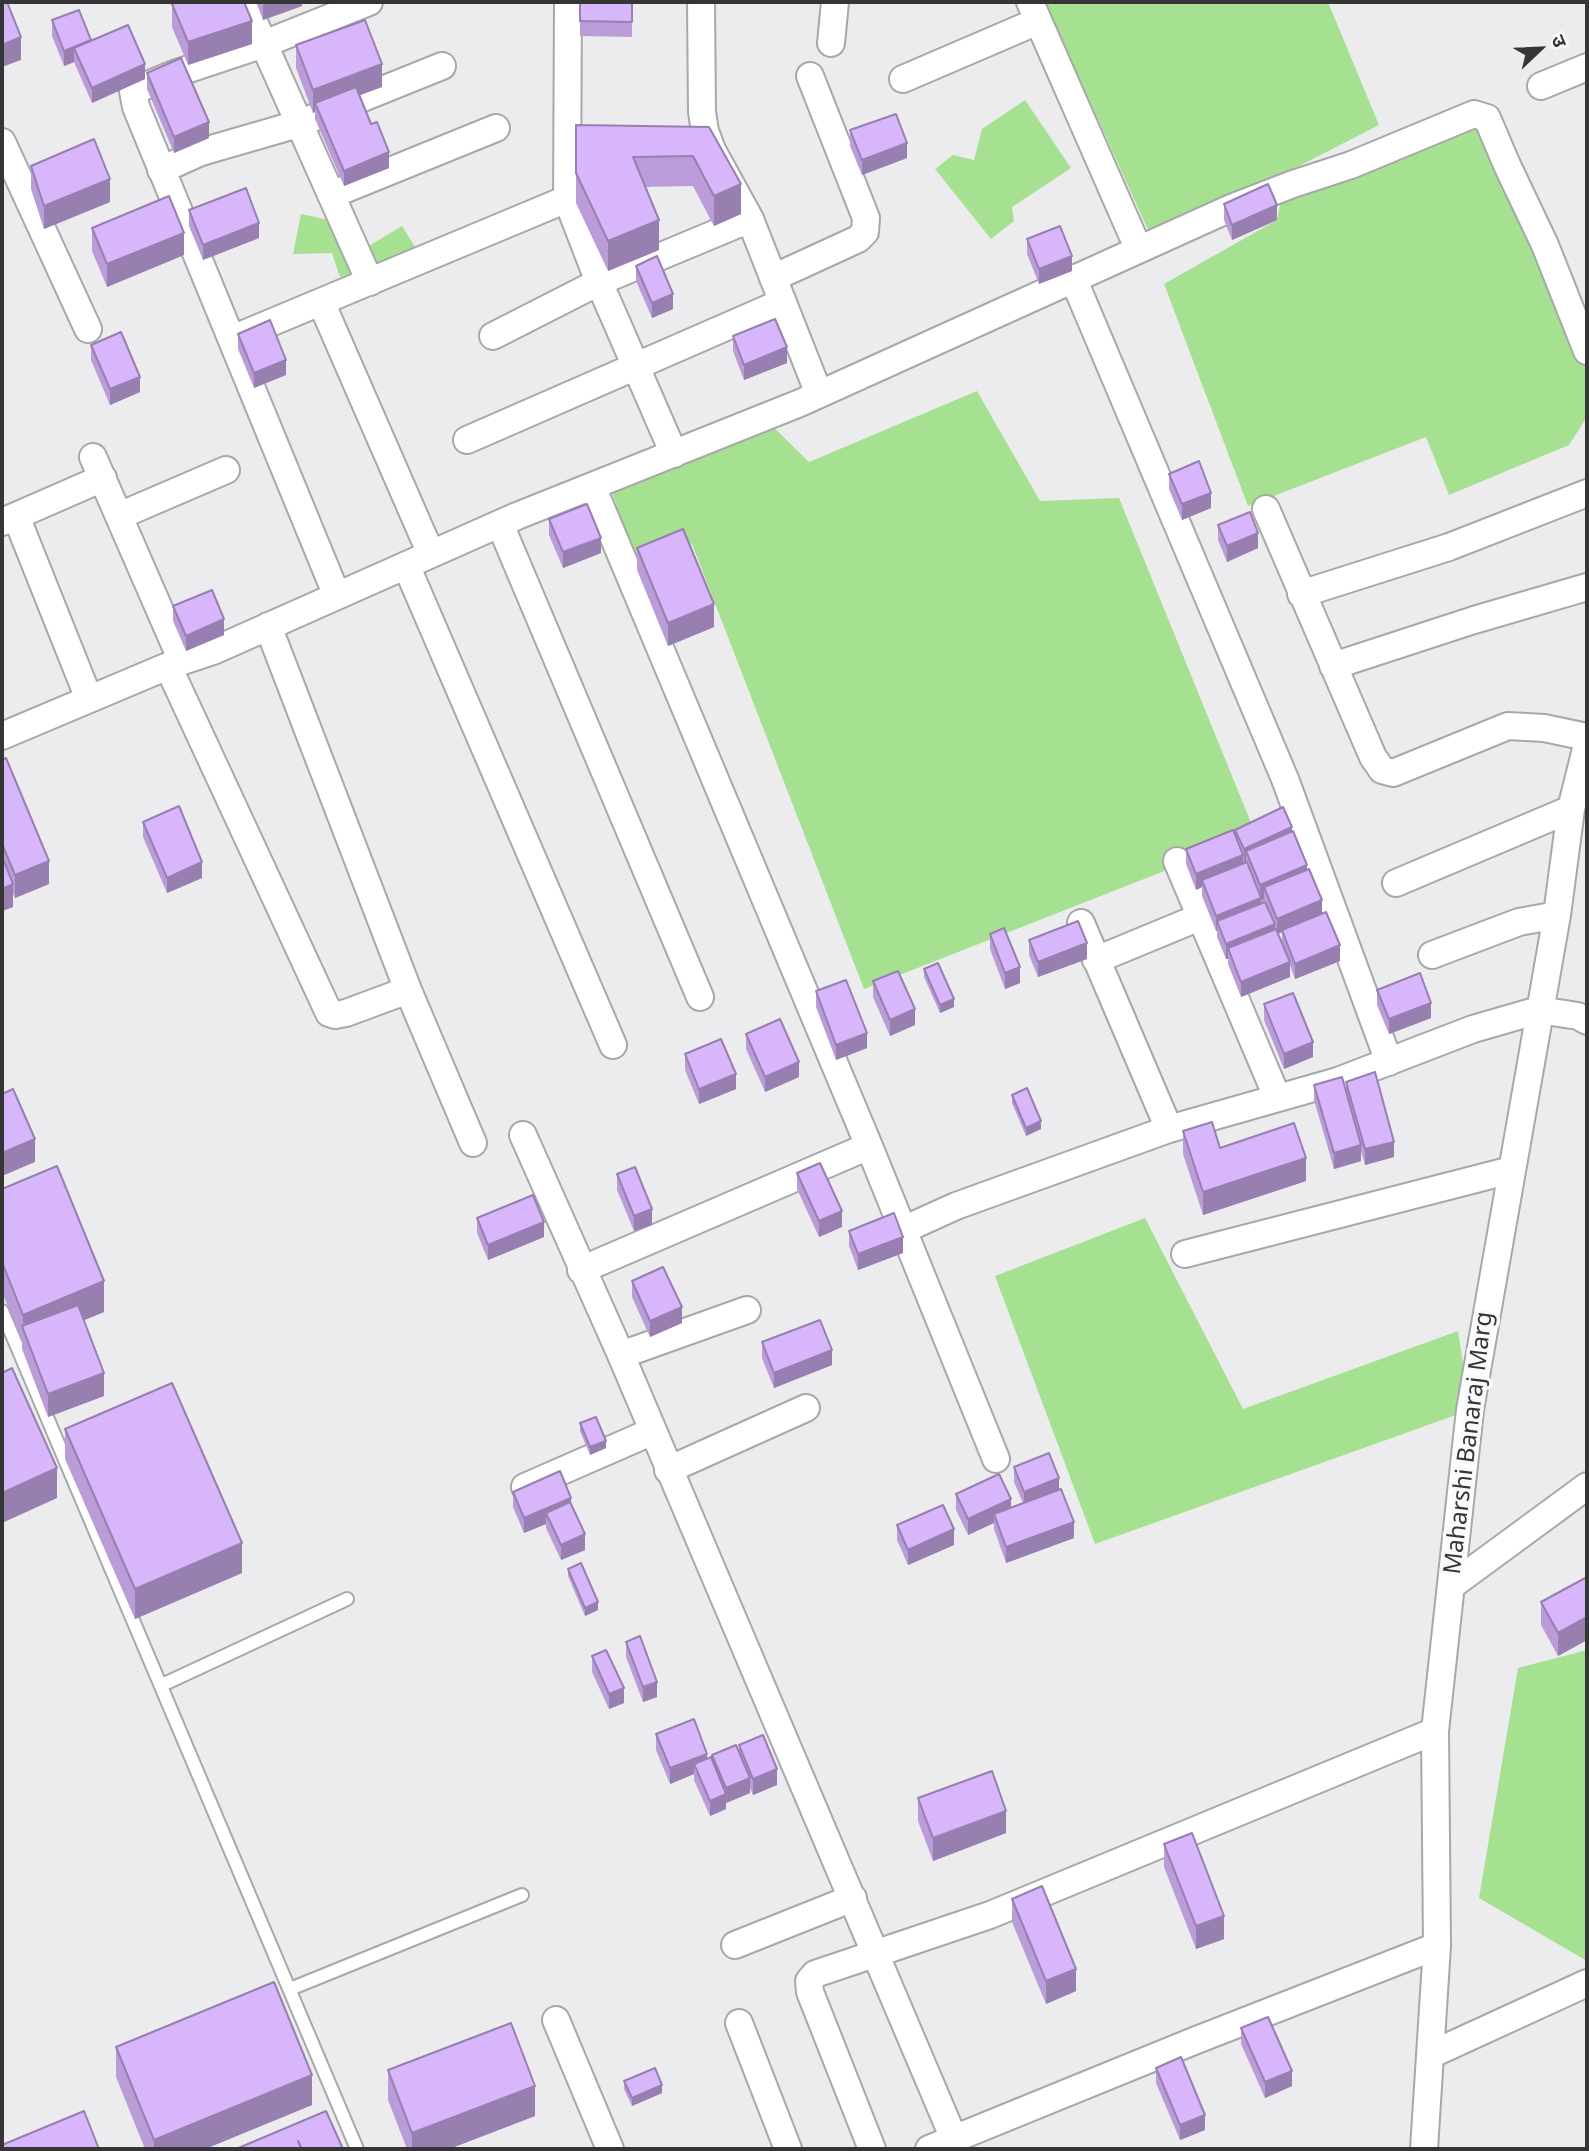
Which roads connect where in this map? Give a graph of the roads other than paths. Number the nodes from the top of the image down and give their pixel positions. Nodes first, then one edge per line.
1 (246, 2) edge
2 (369, 2) edge
3 (568, 2) edge
4 (701, 2) edge
5 (835, 2) edge
6 (1034, 12) edge
7 (831, 43) dead end
8 (264, 44) junction
9 (442, 66) dead end
10 (1587, 67) edge
11 (810, 76) dead end
12 (903, 79) dead end
13 (1541, 86) dead end
14 (298, 124) junction
15 (496, 128) dead end
16 (2, 142) edge
17 (161, 170) junction
18 (331, 195) junction
19 (567, 199) junction
20 (750, 219) junction
21 (1138, 248) junction
22 (773, 278) junction
23 (1073, 278) junction
24 (370, 282) junction
25 (599, 282) junction
26 (321, 302) junction
27 (783, 302) junction
28 (89, 330) dead end
29 (493, 336) dead end
30 (231, 339) junction
31 (1587, 351) edge
32 (636, 367) junction
33 (819, 394) junction
34 (467, 440) dead end
35 (674, 454) junction
36 (226, 470) dead end
37 (592, 486) junction
38 (1587, 493) edge
39 (1266, 509) dead end
40 (120, 516) junction
41 (9, 519) edge
42 (500, 524) junction
43 (431, 554) junction
44 (406, 565) junction
45 (1587, 587) edge
46 (1301, 594) junction
47 (337, 596) junction
48 (268, 626) junction
49 (175, 664) junction
50 (1333, 666) junction
51 (89, 699) junction
52 (2, 736) edge
53 (1587, 737) edge
54 (1587, 745) edge
55 (1571, 809) junction
56 (1177, 861) dead end
57 (1396, 883) dead end
58 (1557, 915) junction
59 (1200, 917) junction
60 (1081, 923) edge
61 (1432, 955) dead end
62 (1096, 960) junction
63 (408, 990) junction
64 (701, 997) dead end
65 (1539, 1010) junction
66 (1587, 1021) edge
67 (613, 1045) dead end
68 (1389, 1062) junction
69 (1278, 1097) junction
70 (1169, 1129) junction
71 (523, 1135) dead end
72 (473, 1143) dead end
73 (869, 1146) junction
74 (1511, 1170) junction
75 (903, 1230) junction
76 (1185, 1254) dead end
77 (581, 1270) junction
78 (747, 1310) dead end
79 (2, 1311) edge
80 (621, 1355) junction
81 (806, 1408) dead end
82 (651, 1432) junction
83 (996, 1459) dead end
84 (668, 1470) junction
85 (1587, 1486) edge
86 (523, 1488) edge
87 (1451, 1586) junction
88 (347, 1599) dead end
89 (162, 1685) junction
90 (1435, 1731) junction
91 (522, 1895) dead end
92 (853, 1898) junction
93 (735, 1945) dead end
94 (1437, 1946) junction
95 (876, 1952) junction
96 (1587, 1983) edge
97 (290, 1989) junction
98 (556, 2020) dead end
99 (738, 2023) dead end
100 (1430, 2055) junction
101 (954, 2139) junction
102 (357, 2149) edge
103 (610, 2149) edge
104 (788, 2149) edge
105 (872, 2149) edge
106 (929, 2149) edge
107 (1423, 2149) edge

1 - 8 street
2 - 8 street
3 - 19 street
4 - 20 street
5 - 7 street
6 - 12 street
6 - 21 street
8 - 14 street
8 - 17 street
9 - 14 street
10 - 13 street
11 - 22 street
14 - 17 street
14 - 18 street
15 - 18 street
16 - 28 street
17 - 30 street
18 - 24 street
19 - 24 street
19 - 25 street
20 - 22 street
20 - 25 street
21 - 23 street
21 - 31 street
22 - 27 street
23 - 33 street
23 - 68 street
24 - 26 street
25 - 29 street
25 - 32 street
26 - 30 street
26 - 43 street
27 - 32 street
27 - 33 street
30 - 47 street
32 - 34 street
32 - 35 street
33 - 35 street
35 - 37 street
36 - 40 street
37 - 42 street
37 - 73 street
38 - 46 street
39 - 46 street
40 - 41 street
40 - 49 street
41 - 51 street
42 - 43 street
42 - 64 street
43 - 44 street
44 - 47 street
44 - 67 street
45 - 50 street
46 - 50 street
47 - 48 street
48 - 49 street
48 - 63 street
49 - 51 street
49 - 63 street
50 - 53 street
51 - 52 street
54 - 55 street, Maharshi Banaraj Marg
55 - 57 street
55 - 58 street, Maharshi Banaraj Marg
56 - 59 street
58 - 61 street
58 - 65 street, Maharshi Banaraj Marg
59 - 62 street
59 - 69 street
60 - 62 street
62 - 70 street
63 - 72 street
65 - 66 street
65 - 68 street
65 - 74 street, Maharshi Banaraj Marg
68 - 69 street
69 - 70 street
70 - 75 street
71 - 77 street
73 - 75 street
73 - 77 street
74 - 76 street
74 - 87 street, Maharshi Banaraj Marg
75 - 83 street
77 - 80 street
78 - 80 street
79 - 89 lane
80 - 82 street
81 - 84 street
82 - 84 street
82 - 86 street
84 - 92 street
85 - 87 street
87 - 90 street, Maharshi Banaraj Marg
88 - 89 lane
89 - 97 lane
90 - 94 street, Maharshi Banaraj Marg
90 - 95 street
91 - 97 lane
92 - 93 street
92 - 95 street
94 - 100 street, Maharshi Banaraj Marg
94 - 101 street
95 - 101 street
95 - 105 street
96 - 100 street
97 - 102 lane
98 - 103 street
99 - 104 street
100 - 107 street, Maharshi Banaraj Marg
101 - 106 street

